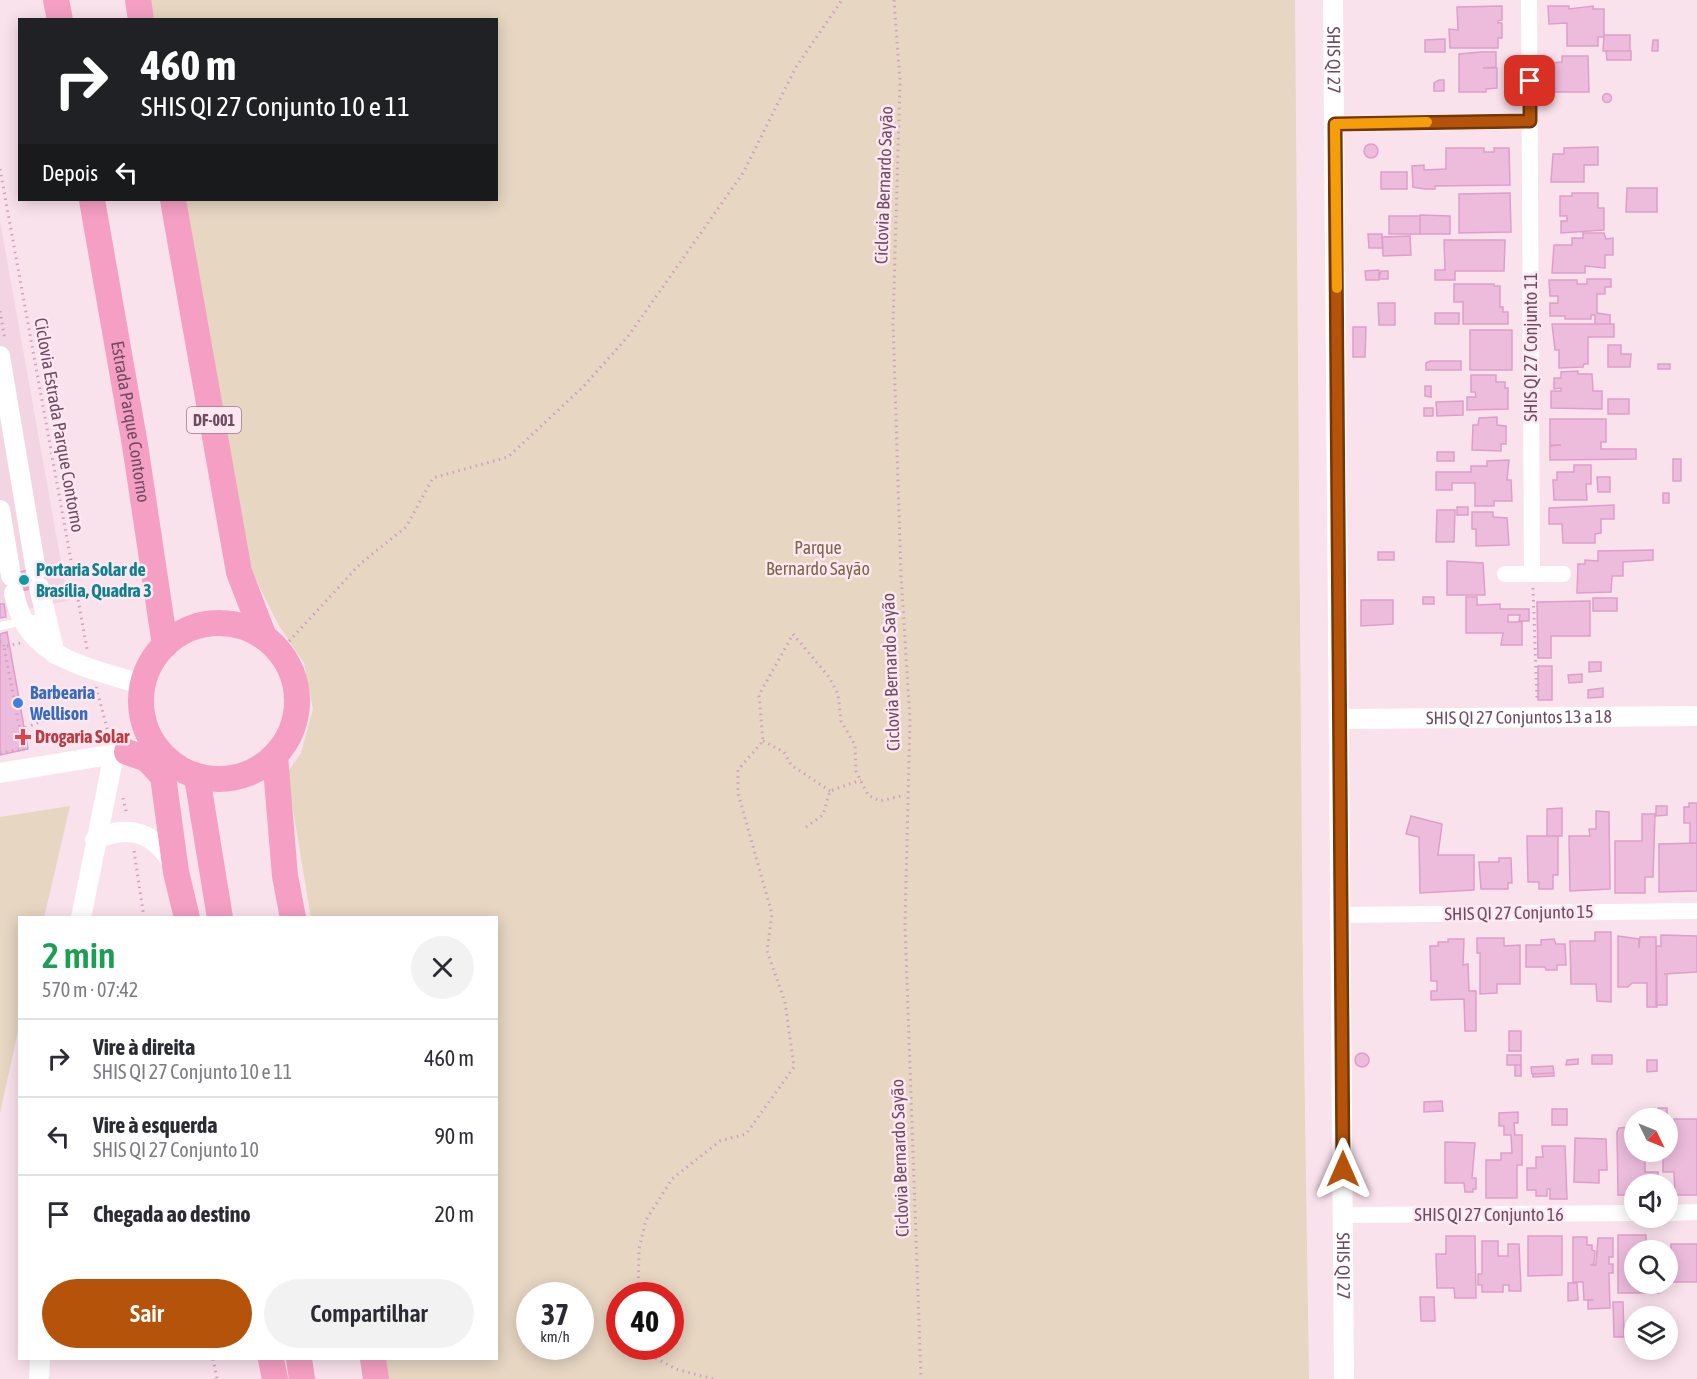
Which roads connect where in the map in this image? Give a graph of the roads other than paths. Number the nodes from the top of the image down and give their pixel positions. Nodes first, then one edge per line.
1 (56, 0) edge
2 (138, 0) edge
3 (1333, 0) edge
4 (1529, 0) edge
5 (60, 18) edge
6 (141, 18) edge
7 (1530, 121) junction
8 (1335, 124) junction
9 (92, 201) edge
10 (173, 201) edge
11 (0, 356) edge
12 (25, 506) junction
13 (0, 511) edge
14 (1505, 574) dead end
15 (1532, 574) junction
16 (1563, 574) dead end
17 (45, 617) junction
18 (22, 622) junction
19 (0, 626) edge
20 (272, 644) junction
21 (165, 645) junction
22 (55, 654) junction
23 (143, 685) junction
24 (1697, 716) edge
25 (1341, 719) junction
26 (154, 745) junction
27 (121, 753) junction
28 (276, 756) junction
29 (0, 773) edge
30 (197, 777) junction
31 (95, 840) junction
32 (176, 872) junction
33 (1697, 911) edge
34 (1341, 915) junction
35 (81, 916) edge
36 (187, 916) edge
37 (220, 916) edge
38 (293, 916) edge
39 (1697, 1212) edge
40 (1624, 1213) edge
41 (1678, 1213) edge
42 (1343, 1215) junction
43 (40, 1360) edge
44 (271, 1360) edge
45 (298, 1360) edge
46 (373, 1360) edge
47 (39, 1379) edge
48 (274, 1379) edge
49 (302, 1379) edge
50 (376, 1379) edge
51 (1344, 1379) edge

1 - 5 main road
2 - 6 main road
3 - 8 street, SHIS QI 27
4 - 7 street, SHIS QI 27 Conjunto 11
7 - 8 street
7 - 15 street, SHIS QI 27 Conjunto 11
8 - 25 street, SHIS QI 27
9 - 21 main road, Estrada Parque Contorno
10 - 20 main road, DF-001
11 - 12 street
12 - 13 street
12 - 17 street
13 - 18 street
14 - 15 street
15 - 16 street
17 - 18 lane
17 - 22 street
18 - 19 lane
18 - 22 street
20 - 21 main road, DF-001
20 - 28 main road, DF-001
21 - 23 main road, DF-001
22 - 23 street
23 - 26 main road, DF-001
24 - 25 street, SHIS QI 27 Conjuntos 13 a 18
25 - 34 street, SHIS QI 27
26 - 27 street
26 - 30 main road, DF-001
27 - 29 street
27 - 31 street
27 - 32 main road
28 - 30 main road, DF-001
28 - 38 main road
30 - 37 main road
31 - 32 street
31 - 35 street
32 - 36 main road
33 - 34 street, SHIS QI 27 Conjunto 15
34 - 42 street, SHIS QI 27
39 - 41 street
40 - 42 street, SHIS QI 27 Conjunto 16
42 - 51 street, SHIS QI 27
43 - 47 street
44 - 48 main road
45 - 49 main road
46 - 50 main road

